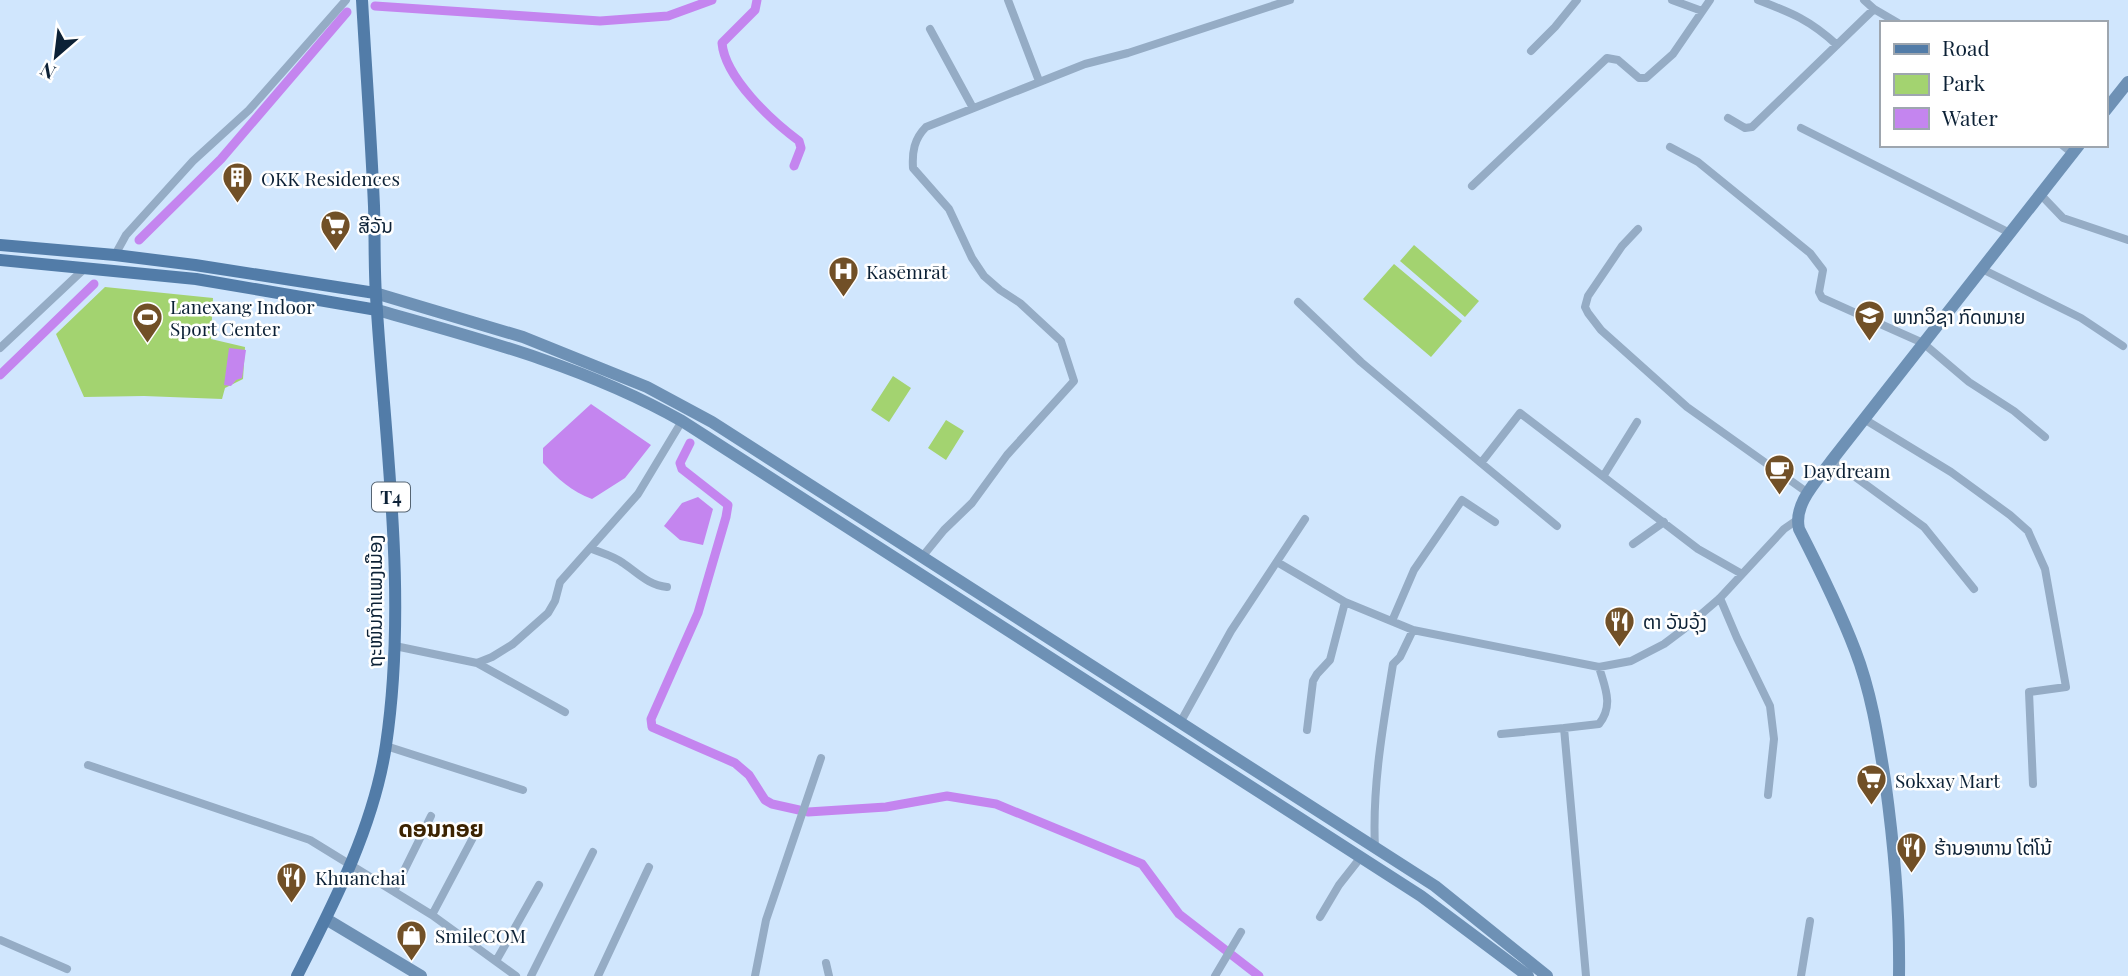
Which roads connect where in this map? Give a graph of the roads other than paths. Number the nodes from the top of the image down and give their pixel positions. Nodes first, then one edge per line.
1 (346, 0) edge
2 (362, 0) edge
3 (1008, 0) edge
4 (1290, 0) edge
5 (1577, 0) edge
6 (1672, 0) edge
7 (1710, 0) edge
8 (1758, 0) edge
9 (1864, 0) edge
10 (1874, 9) junction
11 (1702, 11) junction
12 (1895, 21) edge
13 (930, 29) dead end
14 (1838, 45) junction
15 (1531, 51) dead end
16 (1039, 81) junction
17 (2127, 85) edge
18 (973, 108) junction
19 (2107, 109) edge
20 (1728, 118) dead end
21 (1801, 128) dead end
22 (1670, 147) dead end
23 (2071, 148) edge
24 (1472, 186) dead end
25 (2041, 195) junction
26 (1638, 229) dead end
27 (2010, 233) junction
28 (2128, 240) edge
29 (0, 245) edge
30 (115, 255) junction
31 (0, 260) edge
32 (85, 268) junction
33 (1982, 269) junction
34 (375, 293) junction
35 (1298, 302) dead end
36 (377, 310) junction
37 (1923, 343) junction
38 (2123, 346) dead end
39 (0, 348) edge
40 (1864, 419) junction
41 (682, 421) junction
42 (1637, 422) dead end
43 (2045, 437) dead end
44 (1832, 460) junction
45 (1481, 463) junction
46 (1604, 475) junction
47 (801, 479) junction
48 (793, 491) junction
49 (1808, 493) junction
50 (1306, 519) dead end
51 (1797, 520) junction
52 (1495, 522) dead end
53 (1664, 522) junction
54 (1557, 526) dead end
55 (1633, 544) dead end
56 (592, 549) junction
57 (922, 556) junction
58 (1277, 562) junction
59 (1742, 574) junction
60 (667, 587) dead end
61 (1974, 589) dead end
62 (1720, 598) junction
63 (1345, 602) junction
64 (1392, 621) junction
65 (1413, 630) junction
66 (395, 646) junction
67 (477, 663) junction
68 (1599, 667) junction
69 (565, 712) dead end
70 (1180, 723) junction
71 (1564, 728) junction
72 (1307, 730) dead end
73 (1501, 734) dead end
74 (386, 746) junction
75 (821, 758) dead end
76 (88, 765) dead end
77 (2033, 784) dead end
78 (523, 790) dead end
79 (1768, 795) dead end
80 (431, 816) dead end
81 (476, 832) dead end
82 (1375, 848) junction
83 (593, 852) dead end
84 (1361, 857) junction
85 (350, 865) junction
86 (649, 867) dead end
87 (538, 885) dead end
88 (394, 891) junction
89 (432, 915) junction
90 (1320, 918) dead end
91 (326, 919) junction
92 (1810, 921) dead end
93 (1241, 932) dead end
94 (0, 940) edge
95 (496, 961) junction
96 (827, 964) dead end
97 (67, 969) dead end
98 (297, 976) edge
99 (421, 976) edge
100 (516, 976) edge
101 (531, 976) edge
102 (598, 976) edge
103 (755, 976) edge
104 (829, 976) edge
105 (1215, 976) edge
106 (1528, 976) edge
107 (1547, 976) edge
108 (1586, 976) edge
109 (1801, 976) edge
110 (1899, 976) edge

1 - 30 street
2 - 34 main road, ຖະໜົນກຳແພງເມືອງ / T4
3 - 16 street
4 - 16 street
5 - 15 street
6 - 11 street
7 - 11 street
8 - 14 street
9 - 10 street
10 - 12 street
10 - 14 street
11 - 24 street
13 - 18 street
14 - 20 street
16 - 18 street
17 - 19 street
18 - 57 street
21 - 27 street
22 - 37 street
23 - 25 street
25 - 27 street
25 - 28 street
26 - 49 street
27 - 33 street
29 - 30 main road
30 - 34 main road
31 - 32 main road
32 - 36 main road
32 - 39 street
33 - 37 street
33 - 38 street
34 - 36 main road, ຖະໜົນກຳແພງເມືອງ / T4
34 - 47 street
35 - 45 street
36 - 41 street
36 - 66 main road, ຖະໜົນກຳແພງເມືອງ / T4
37 - 40 street
37 - 43 street
40 - 44 street
40 - 77 street
41 - 48 street
41 - 56 street
42 - 46 street
44 - 49 street
44 - 61 street
45 - 46 street
45 - 54 street
46 - 53 street
47 - 48 street
47 - 57 street
48 - 84 street
49 - 51 street
50 - 58 street
51 - 59 street
51 - 110 street
52 - 64 street
53 - 55 street
53 - 59 street
56 - 60 street
56 - 67 street
57 - 70 street
58 - 63 street
58 - 70 street
59 - 62 street
62 - 68 street
62 - 79 street
63 - 64 street
63 - 72 street
64 - 65 street
65 - 68 street
65 - 82 street
66 - 67 street
66 - 74 main road, ຖະໜົນກຳແພງເມືອງ / T4
67 - 69 street
68 - 71 street
70 - 82 street
71 - 73 street
71 - 108 street
74 - 78 street
74 - 85 main road, ຖະໜົນກຳແພງເມືອງ / T4
75 - 103 street
76 - 85 street
80 - 88 street
81 - 89 street
82 - 107 street
83 - 101 street
84 - 90 street
84 - 106 street
85 - 88 street
85 - 91 main road, ຖະໜົນກຳແພງເມືອງ / T4
86 - 102 street
87 - 95 street
88 - 89 street
89 - 95 street
91 - 98 main road, ຖະໜົນກຳແພງເມືອງ / T4
91 - 99 street
92 - 109 street
93 - 105 street
94 - 97 street
95 - 100 street
96 - 104 street

